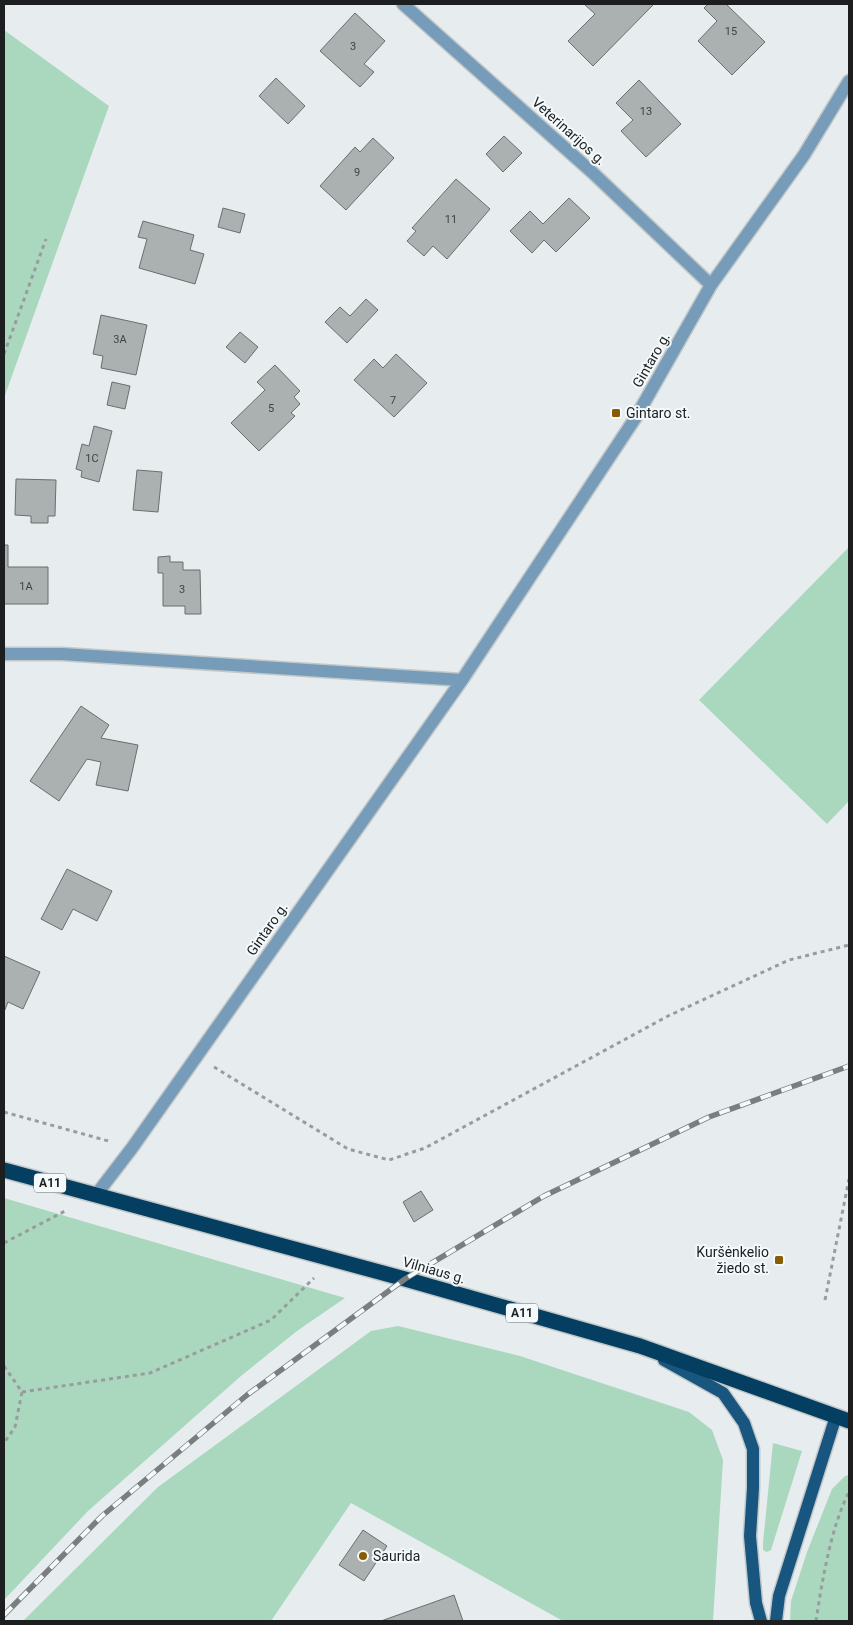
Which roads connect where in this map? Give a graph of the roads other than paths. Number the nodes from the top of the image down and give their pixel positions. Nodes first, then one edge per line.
1 (402, 4) edge
2 (849, 81) edge
3 (711, 284) junction
4 (4, 654) edge
5 (462, 680) junction
6 (4, 1170) edge
7 (96, 1195) junction
8 (640, 1346) junction
9 (843, 1419) edge
10 (761, 1621) edge
11 (776, 1621) edge

1 - 3 street, Veterinarijos g.
2 - 3 street, Gintaro g.
3 - 5 street, Gintaro g.
4 - 5 street
5 - 7 street, Gintaro g.
6 - 7 highway, Vilniaus g. / A11
7 - 8 highway, Vilniaus g. / A11
8 - 9 highway, Vilniaus g. / A11
8 - 10 main road
9 - 11 main road

